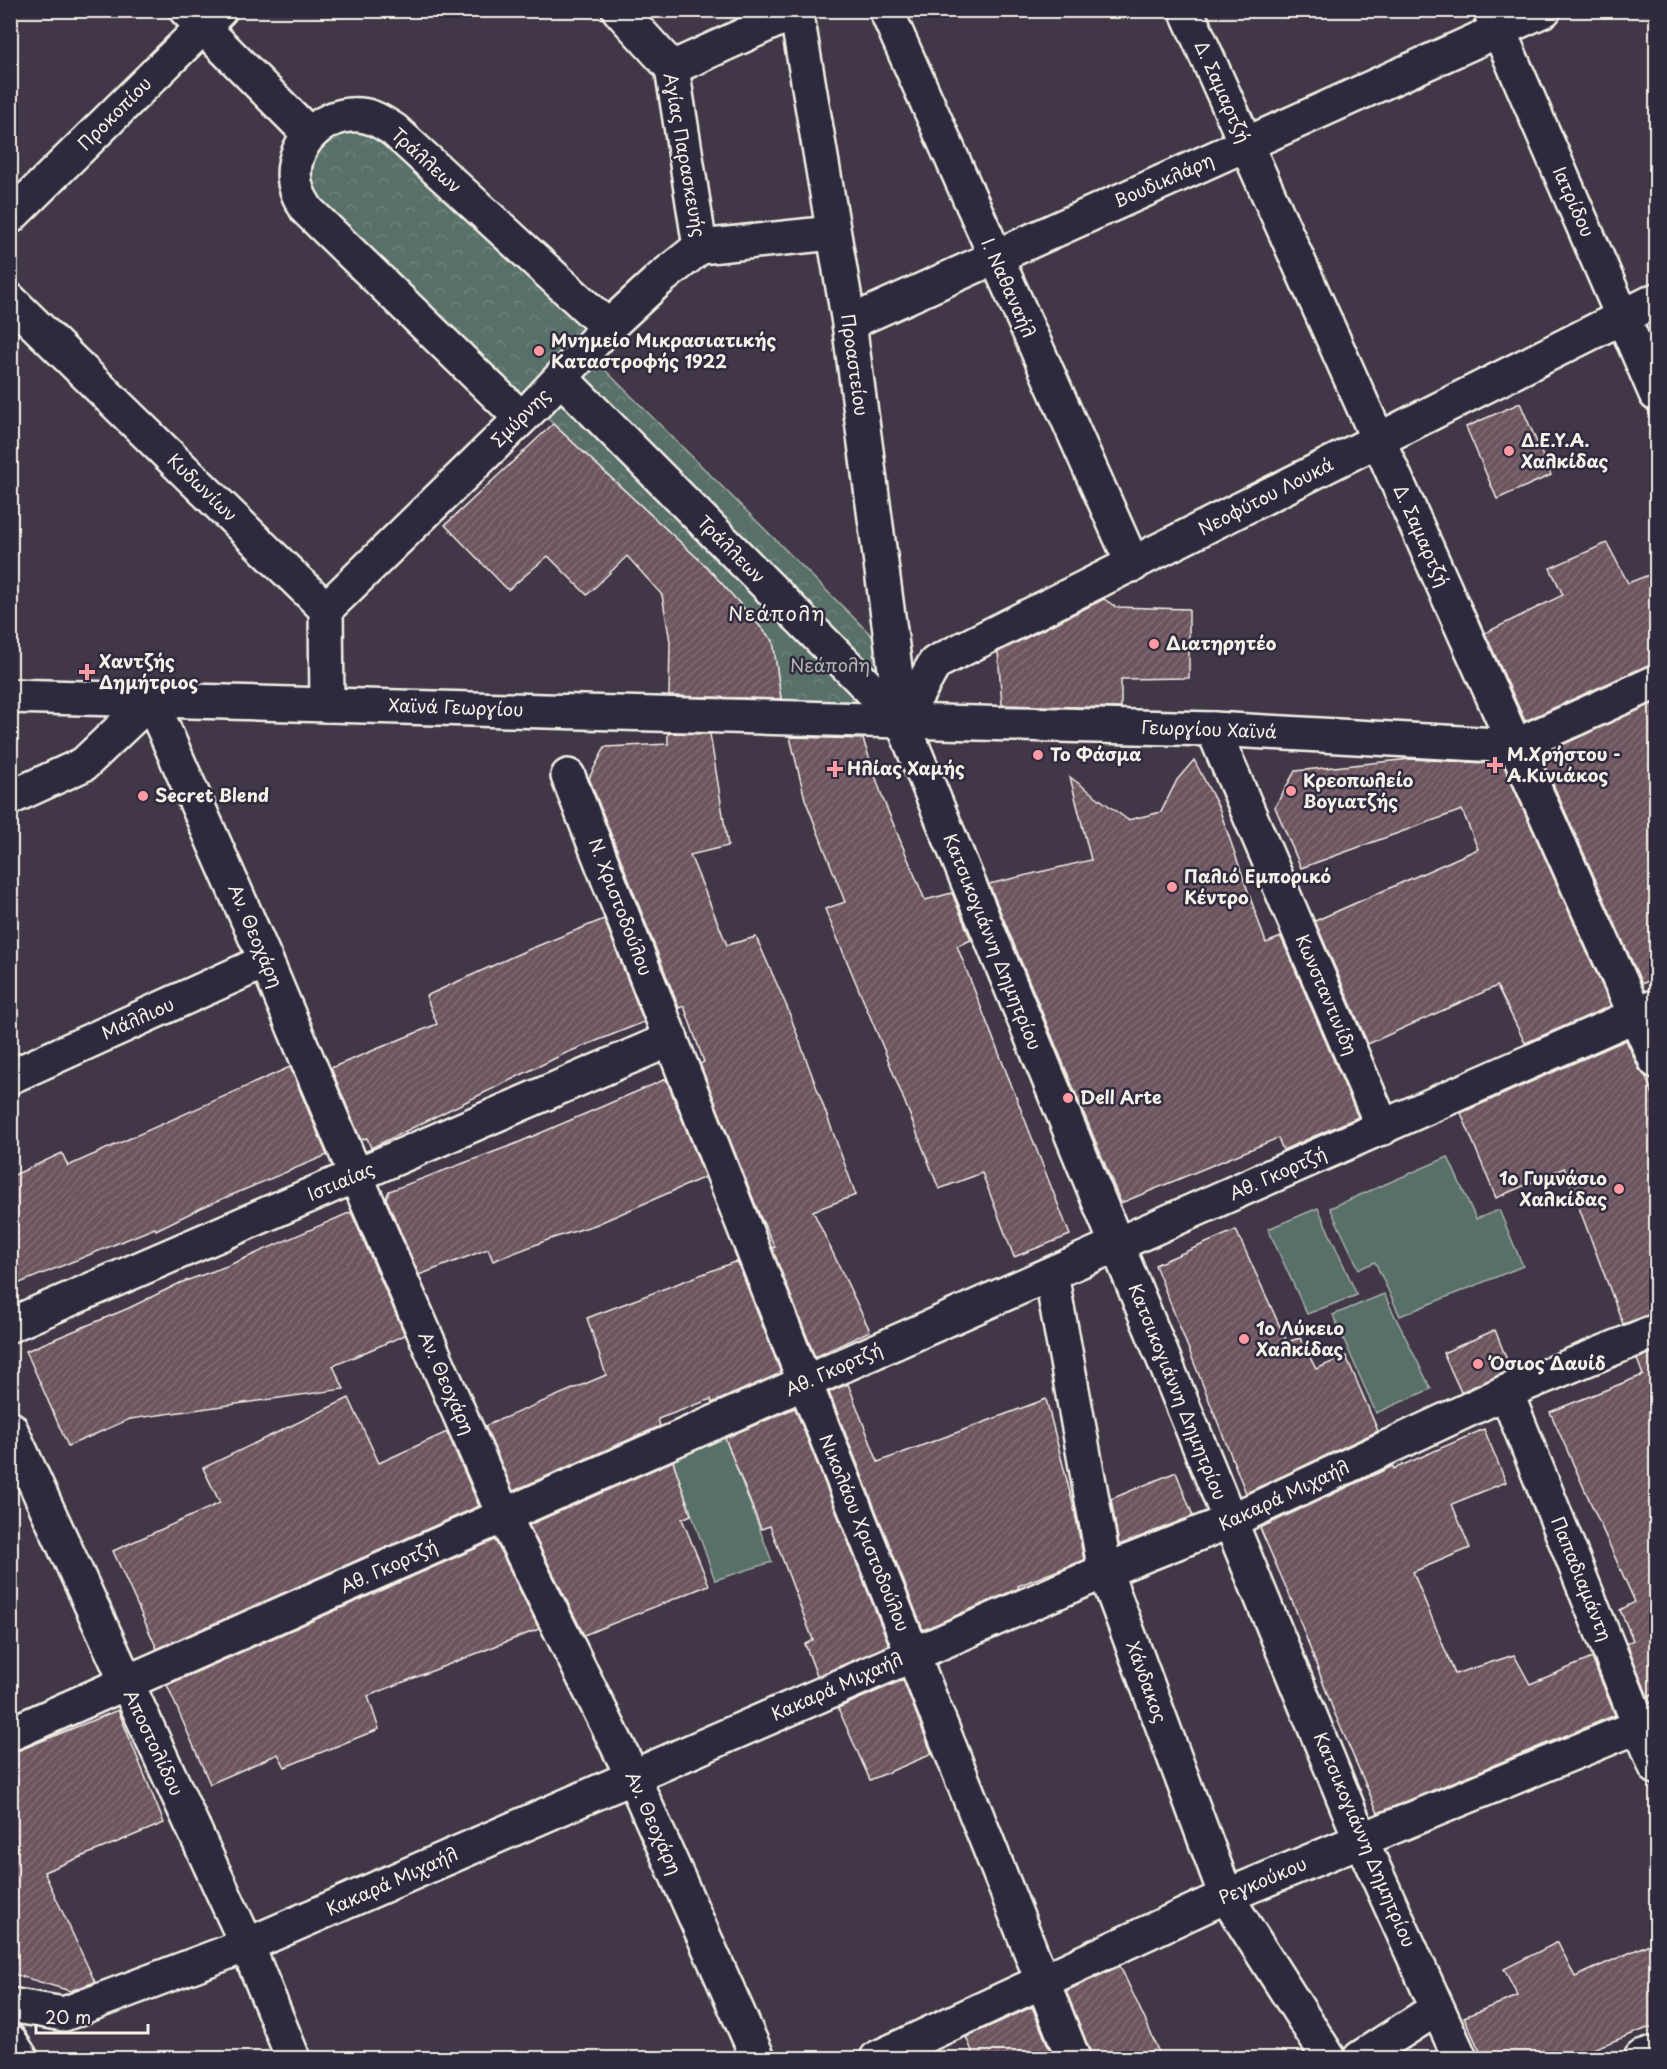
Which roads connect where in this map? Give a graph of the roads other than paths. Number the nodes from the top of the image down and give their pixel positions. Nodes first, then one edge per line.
1 (619, 10) edge
2 (886, 10) edge
3 (1186, 10) edge
4 (1544, 10) edge
5 (797, 11) edge
6 (203, 16) edge
7 (1494, 21) edge
8 (672, 69) junction
9 (309, 134) junction
10 (1246, 145) junction
11 (10, 217) edge
12 (832, 233) junction
13 (700, 247) junction
14 (994, 257) junction
15 (10, 300) edge
16 (1656, 300) edge
17 (1623, 317) junction
18 (849, 323) junction
19 (608, 327) junction
20 (561, 378) junction
21 (1656, 394) edge
22 (521, 418) junction
23 (1378, 440) junction
24 (1133, 565) junction
25 (326, 609) junction
26 (1656, 682) edge
27 (10, 696) edge
28 (151, 700) junction
29 (327, 705) junction
30 (902, 721) junction
31 (1213, 729) junction
32 (1515, 746) junction
33 (568, 776) dead end
34 (10, 798) edge
35 (266, 961) junction
36 (1646, 1011) edge
37 (671, 1039) junction
38 (1656, 1061) edge
39 (10, 1077) edge
40 (1383, 1128) junction
41 (356, 1176) junction
42 (1117, 1245) junction
43 (1051, 1274) junction
44 (10, 1325) edge
45 (1656, 1331) edge
46 (805, 1383) junction
47 (1506, 1392) junction
48 (10, 1428) edge
49 (504, 1516) junction
50 (1230, 1521) junction
51 (1105, 1571) junction
52 (912, 1654) junction
53 (126, 1683) junction
54 (1648, 1723) edge
55 (10, 1734) edge
56 (1656, 1767) edge
57 (633, 1777) junction
58 (1361, 1840) junction
59 (1226, 1896) junction
60 (247, 1946) junction
61 (1042, 1980) junction
62 (10, 2005) edge
63 (1436, 2008) junction
64 (10, 2041) edge
65 (1656, 2053) edge
66 (282, 2055) edge
67 (21, 2058) edge
68 (758, 2058) edge
69 (877, 2058) edge
70 (1073, 2058) edge
71 (1329, 2058) edge
72 (1360, 2058) edge
73 (1460, 2058) edge
74 (1641, 2058) edge

1 - 8 street, Αγίας Παρασκευής
2 - 14 street, Ι. Ναθαναήλ
3 - 10 street, Δ. Σαμαρτζή
4 - 7 street, Βουδικλάρη
5 - 8 street
5 - 12 street, Προαστείου
6 - 9 street
6 - 11 street, Προκοπίου
7 - 10 street, Βουδικλάρη
7 - 17 street, Ιατρίδου
8 - 13 street, Αγίας Παρασκευής
9 - 19 street, Τράλλεων
9 - 22 street
10 - 14 street, Βουδικλάρη
10 - 23 street, Δ. Σαμαρτζή
12 - 13 street
12 - 18 street, Προαστείου
13 - 19 street, Σμύρνης
14 - 18 street, Βουδικλάρη
14 - 24 street, Ι. Ναθαναήλ
15 - 25 street, Κυδωνίων
16 - 17 street, Νεοφύτου Λουκά
17 - 21 street, Ιατρίδου
17 - 23 street, Νεοφύτου Λουκά
18 - 30 street, Προαστείου
19 - 20 street, Σμύρνης
20 - 22 street, Σμύρνης
20 - 30 street, Τράλλεων
22 - 25 street, Σμύρνης
23 - 24 street, Νεοφύτου Λουκά
23 - 32 street, Δ. Σαμαρτζή
24 - 30 street, Νεοφύτου Λουκά
25 - 29 street
26 - 32 street
27 - 28 street, Χαϊνά Γεωργίου
28 - 29 street, Χαϊνά Γεωργίου
28 - 34 street
28 - 35 street, Αν. Θεοχάρη
29 - 30 street, Χαϊνά Γεωργίου
30 - 31 street, Γεωργίου Χαϊνά
30 - 42 street, Κατσικογιάννη Δημητρίου
31 - 32 street, Γεωργίου Χαϊνά
31 - 40 street, Κωνσταντινίδη
32 - 36 street, Δ. Σαμαρτζή
33 - 37 street, Ν. Χριστοδούλου
35 - 39 street, Μάλλιου
35 - 41 street, Αν. Θεοχάρη
36 - 38 street, Δ. Σαμαρτζή
36 - 40 street, Αθ. Γκορτζή
37 - 41 street, Ιστιαίας
37 - 46 street, Νικολάου Χριστοδούλου
40 - 42 street, Αθ. Γκορτζή
41 - 44 street, Ιστιαίας
41 - 49 street, Αν. Θεοχάρη
42 - 43 street, Αθ. Γκορτζή
42 - 50 street, Κατσικογιάννη Δημητρίου
43 - 46 street, Αθ. Γκορτζή
43 - 51 street, Χάνδακος
45 - 47 street, Κακαρά Μιχαήλ
46 - 49 street, Αθ. Γκορτζή
46 - 52 street, Νικολάου Χριστοδούλου
47 - 50 street, Κακαρά Μιχαήλ
47 - 54 street, Παπαδιαμάντη
48 - 53 street, Αποστολίδου
49 - 53 street, Αθ. Γκορτζή
49 - 57 street, Αν. Θεοχάρη
50 - 51 street, Κακαρά Μιχαήλ
50 - 58 street, Κατσικογιάννη Δημητρίου
51 - 52 street, Κακαρά Μιχαήλ
51 - 59 street, Χάνδακος
52 - 57 street, Κακαρά Μιχαήλ
52 - 61 street, Νικολάου Χριστοδούλου
53 - 55 street, Αθ. Γκορτζή
53 - 60 street, Αποστολίδου
54 - 56 street, Παπαδιαμάντη
54 - 58 street, Ρεγκούκου
57 - 60 street, Κακαρά Μιχαήλ
57 - 68 street, Αν. Θεοχάρη
58 - 59 street, Ρεγκούκου
58 - 63 street, Κατσικογιάννη Δημητρίου
59 - 61 street, Ρεγκούκου
59 - 71 street, Χάνδακος
60 - 62 street, Κακαρά Μιχαήλ
60 - 66 street, Αποστολίδου
61 - 69 street, Ρεγκούκου
61 - 70 street, Νικολάου Χριστοδούλου
63 - 72 street
63 - 73 street, Κατσικογιάννη Δημητρίου
64 - 67 street
65 - 74 street

